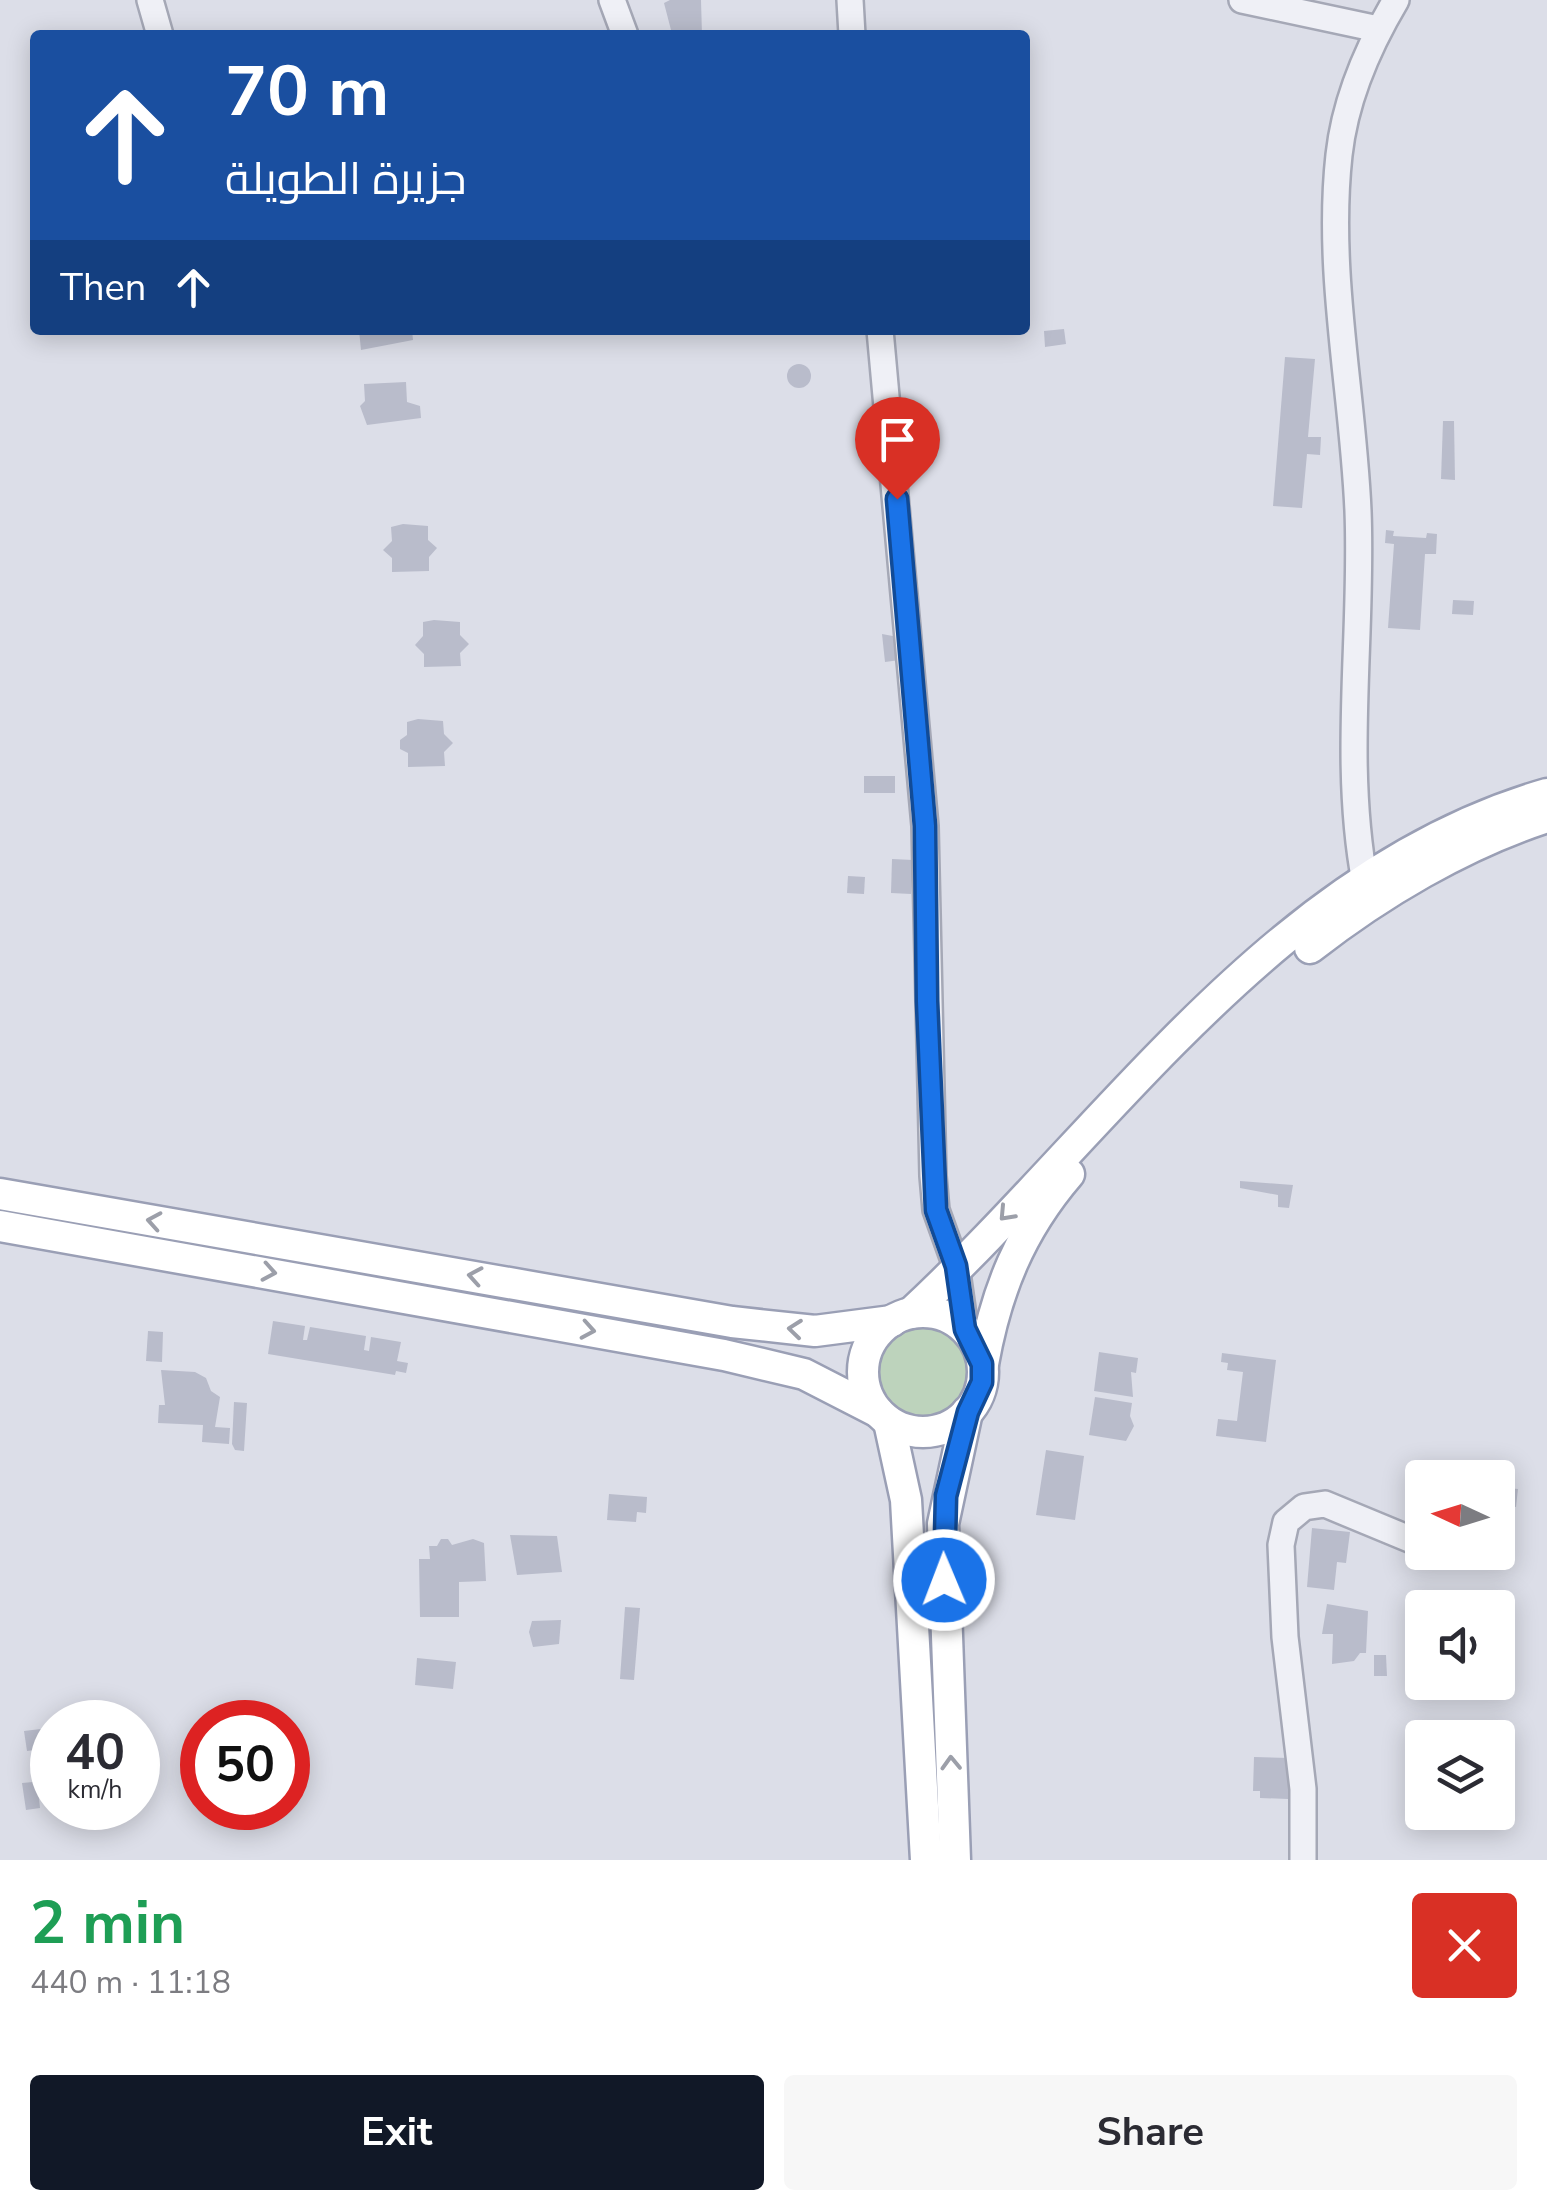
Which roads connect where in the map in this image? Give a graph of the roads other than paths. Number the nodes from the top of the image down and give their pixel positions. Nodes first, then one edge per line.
1 (150, 0) edge
2 (612, 0) edge
3 (850, 0) edge
4 (1242, 0) edge
5 (1396, 0) edge
6 (1378, 29) junction
7 (159, 30) edge
8 (623, 30) edge
9 (852, 30) edge
10 (880, 335) edge
11 (1547, 794) edge
12 (1547, 817) edge
13 (1365, 882) junction
14 (0, 1194) edge
15 (0, 1226) edge
16 (956, 1266) junction
17 (901, 1317) junction
18 (965, 1329) junction
19 (982, 1364) junction
20 (968, 1412) junction
21 (884, 1417) junction
22 (1405, 1537) edge
23 (926, 1860) edge
24 (955, 1860) edge
25 (1303, 1860) edge

1 - 7 street
2 - 8 street
3 - 9 street
4 - 6 street
5 - 6 street
6 - 13 street
10 - 16 street
11 - 13 main road
12 - 19 main road
13 -> 16 main road
17 -> 14 main road
15 -> 21 main road
16 - 17 main road
16 - 18 street
17 - 18 main road
17 - 21 main road
18 - 19 main road
19 - 20 main road
20 - 21 main road
24 -> 20 main road
21 - 23 main road
22 - 25 street

